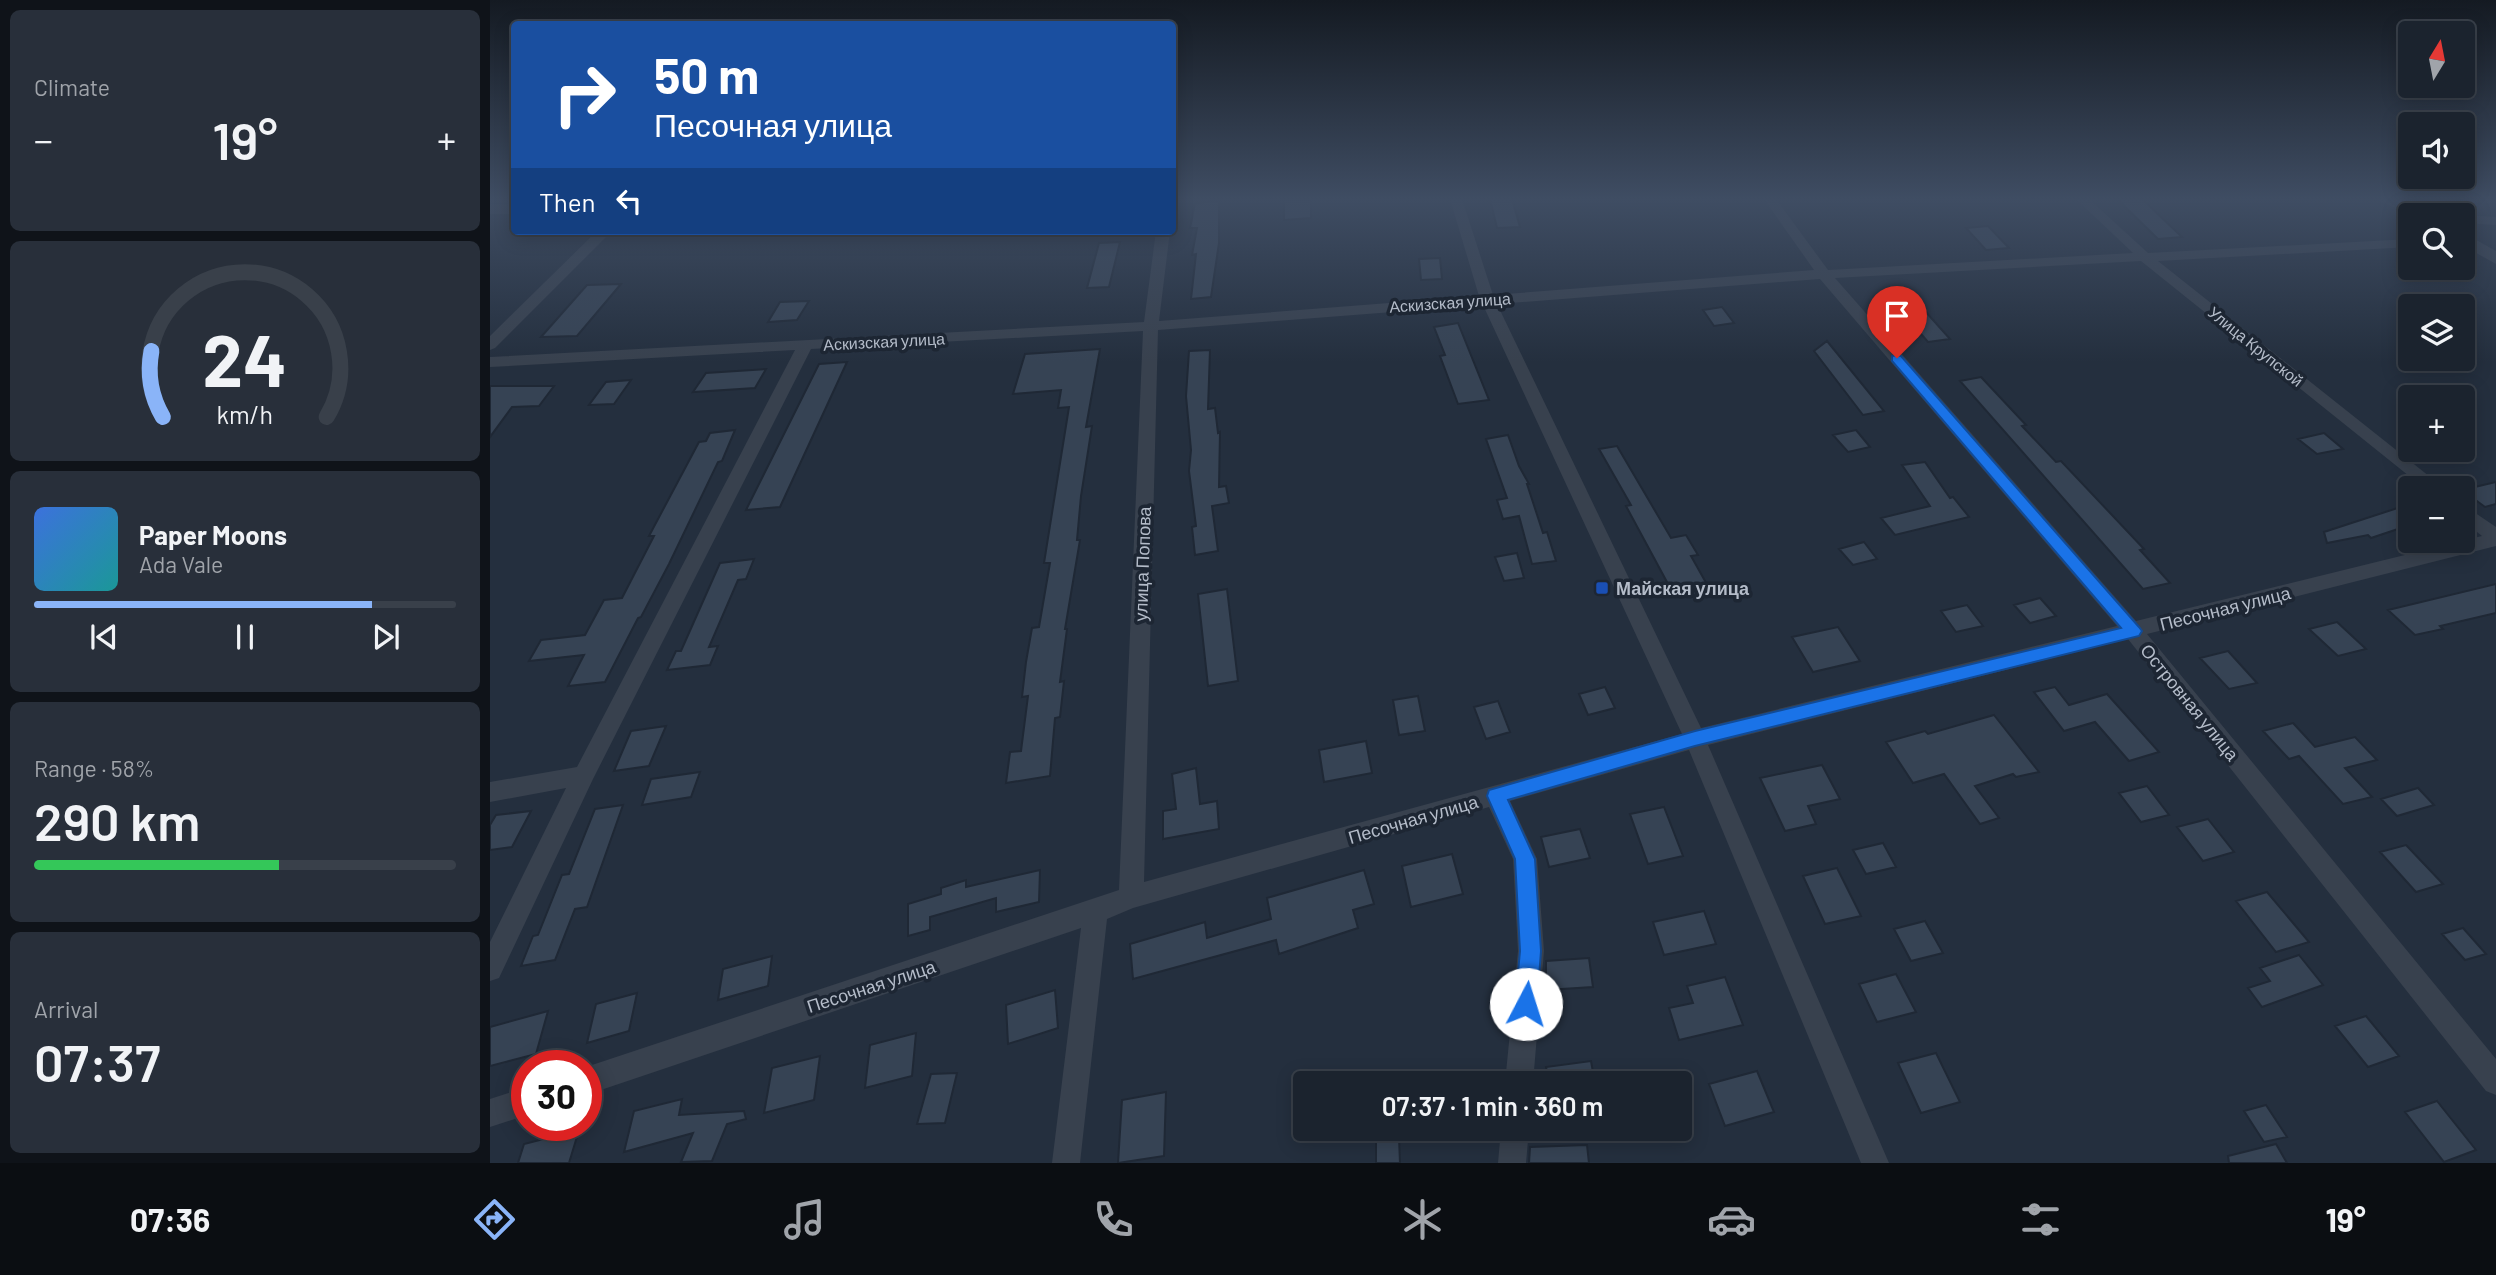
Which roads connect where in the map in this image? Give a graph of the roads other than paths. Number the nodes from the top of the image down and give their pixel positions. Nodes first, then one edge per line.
1 (583, 253) edge
2 (1160, 253) edge
3 (1473, 253) edge
4 (1809, 253) edge
5 (2141, 253) edge
6 (2241, 253) edge
7 (2147, 259) junction
8 (1824, 274) junction
9 (1487, 298) junction
10 (1151, 326) junction
11 (490, 345) edge
12 (805, 345) junction
13 (490, 362) edge
14 (2420, 476) edge
15 (2475, 521) edge
16 (2496, 538) edge
17 (2133, 631) junction
18 (1695, 739) junction
19 (584, 775) junction
20 (490, 792) edge
21 (1496, 796) junction
22 (1131, 897) junction
23 (1095, 912) junction
24 (490, 969) edge
25 (1520, 1071) edge
26 (602, 1076) edge
27 (2496, 1082) edge
28 (511, 1106) edge
29 (490, 1113) edge
30 (1514, 1141) edge
31 (1066, 1163) edge
32 (1512, 1163) edge
33 (1875, 1163) edge

1 - 11 street
2 - 10 street, улица Попова
3 - 9 street
4 - 8 street, Островная улица
5 - 7 street, Улица Крупской
6 - 7 street, Аскизская улица
7 - 8 street, Аскизская улица
7 - 14 street, Улица Крупской
8 - 9 street, Аскизская улица
8 - 17 street, Островная улица
9 - 10 street, Аскизская улица
9 - 18 street
10 - 12 street, Аскизская улица
10 - 22 street, улица Попова
12 - 13 street, Аскизская улица
12 - 19 street
15 - 16 street
16 - 17 street, Песочная улица
17 - 18 street, Песочная улица
17 - 27 street, Островная улица
18 - 21 street, Песочная улица
18 - 33 street
19 - 20 street
19 - 24 street
21 - 22 street, Песочная улица
21 - 25 street
22 - 23 street, Песочная улица
23 - 26 street, Песочная улица
23 - 31 street
28 - 29 street
30 - 32 street

